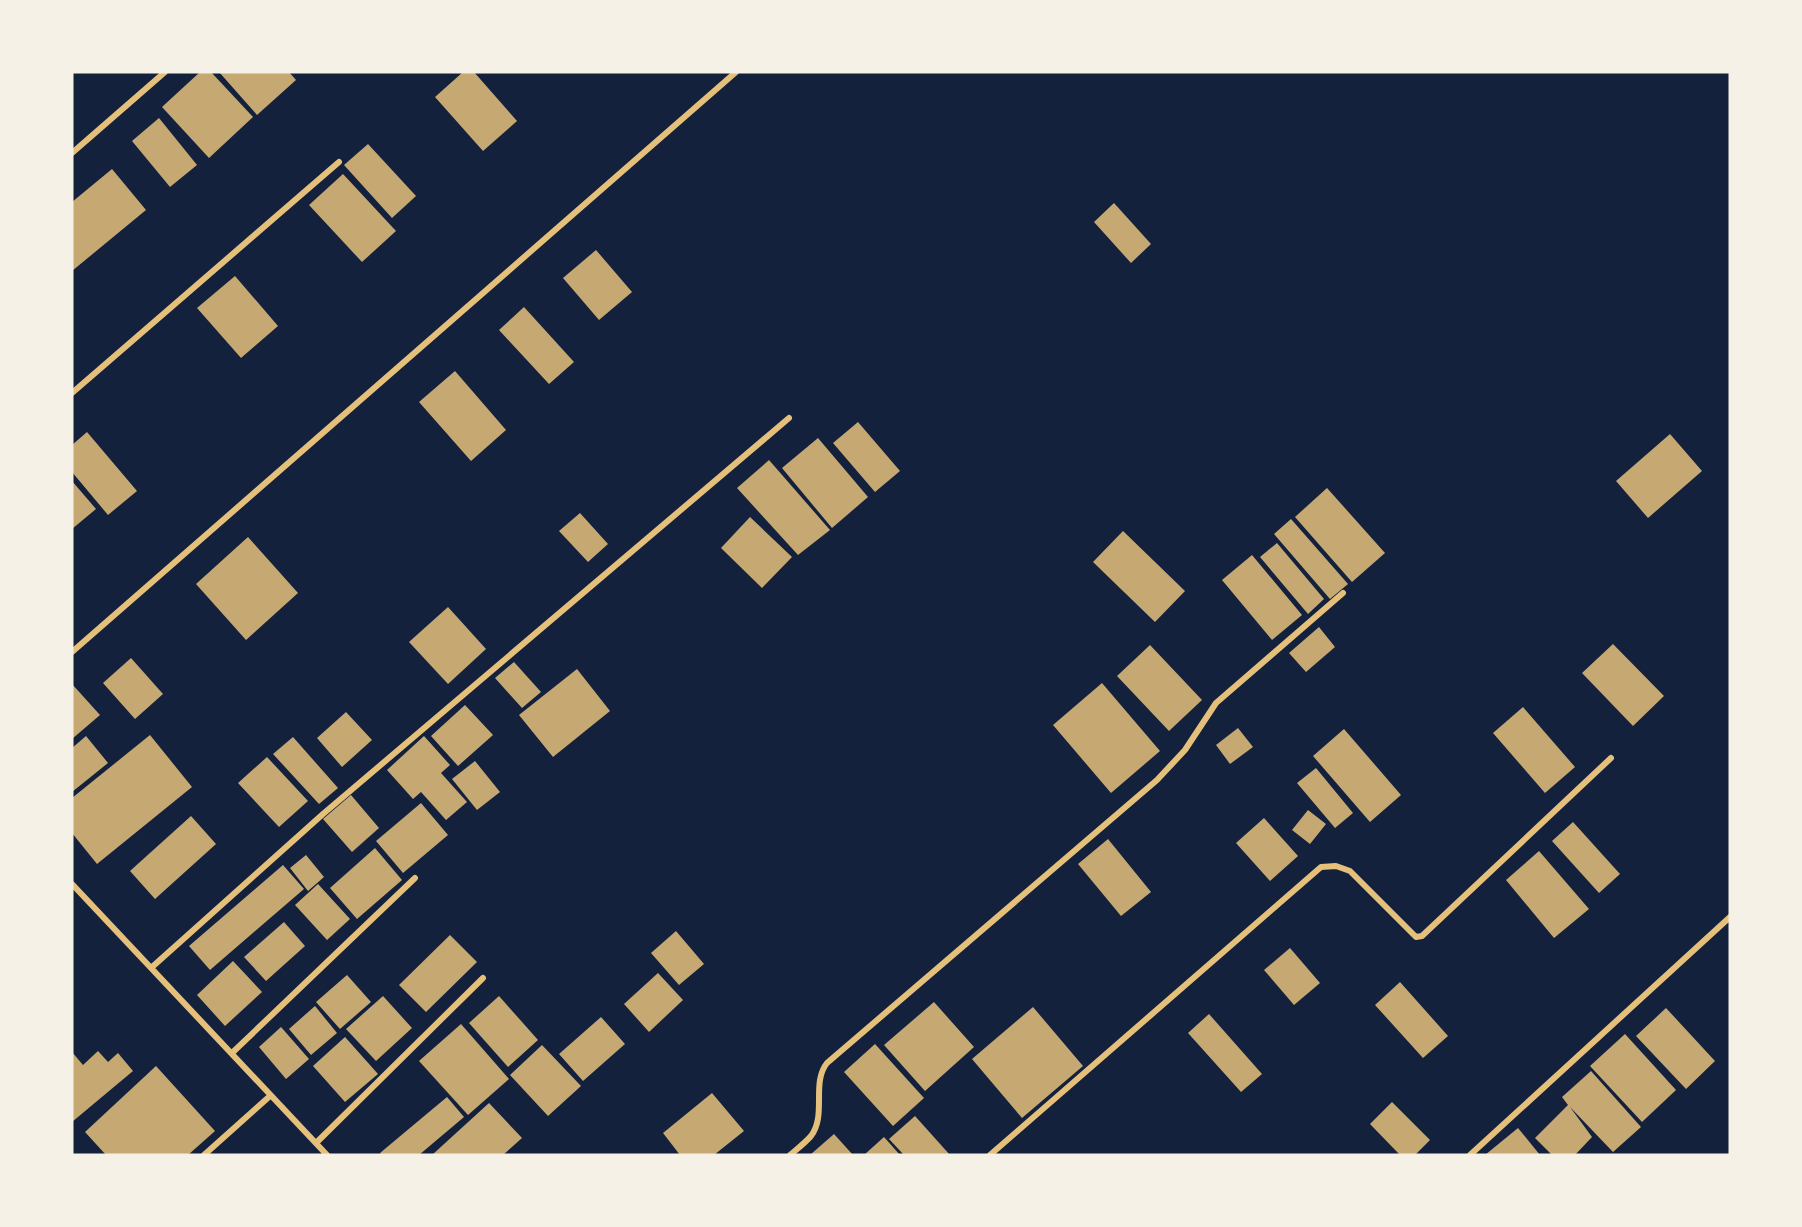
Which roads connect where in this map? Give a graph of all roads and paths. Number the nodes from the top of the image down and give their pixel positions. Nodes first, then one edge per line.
1 (165, 72) edge
2 (736, 72) edge
3 (72, 153) edge
4 (339, 162) dead end
5 (72, 393) edge
6 (789, 418) dead end
7 (1343, 592) dead end
8 (72, 652) edge
9 (1611, 758) dead end
10 (416, 878) dead end
11 (72, 884) edge
12 (1730, 917) edge
13 (151, 968) junction
14 (483, 978) dead end
15 (232, 1053) junction
16 (270, 1096) junction
17 (316, 1143) junction
18 (204, 1155) edge
19 (327, 1155) edge
20 (790, 1155) edge
21 (990, 1155) edge
22 (1470, 1155) edge

1 - 3 street
2 - 8 street
4 - 5 street
6 - 13 street
7 - 20 street
9 - 21 street
10 - 15 street
11 - 13 street
12 - 22 street
13 - 15 street
14 - 17 street
15 - 16 street
16 - 17 street
16 - 18 street
17 - 19 street

